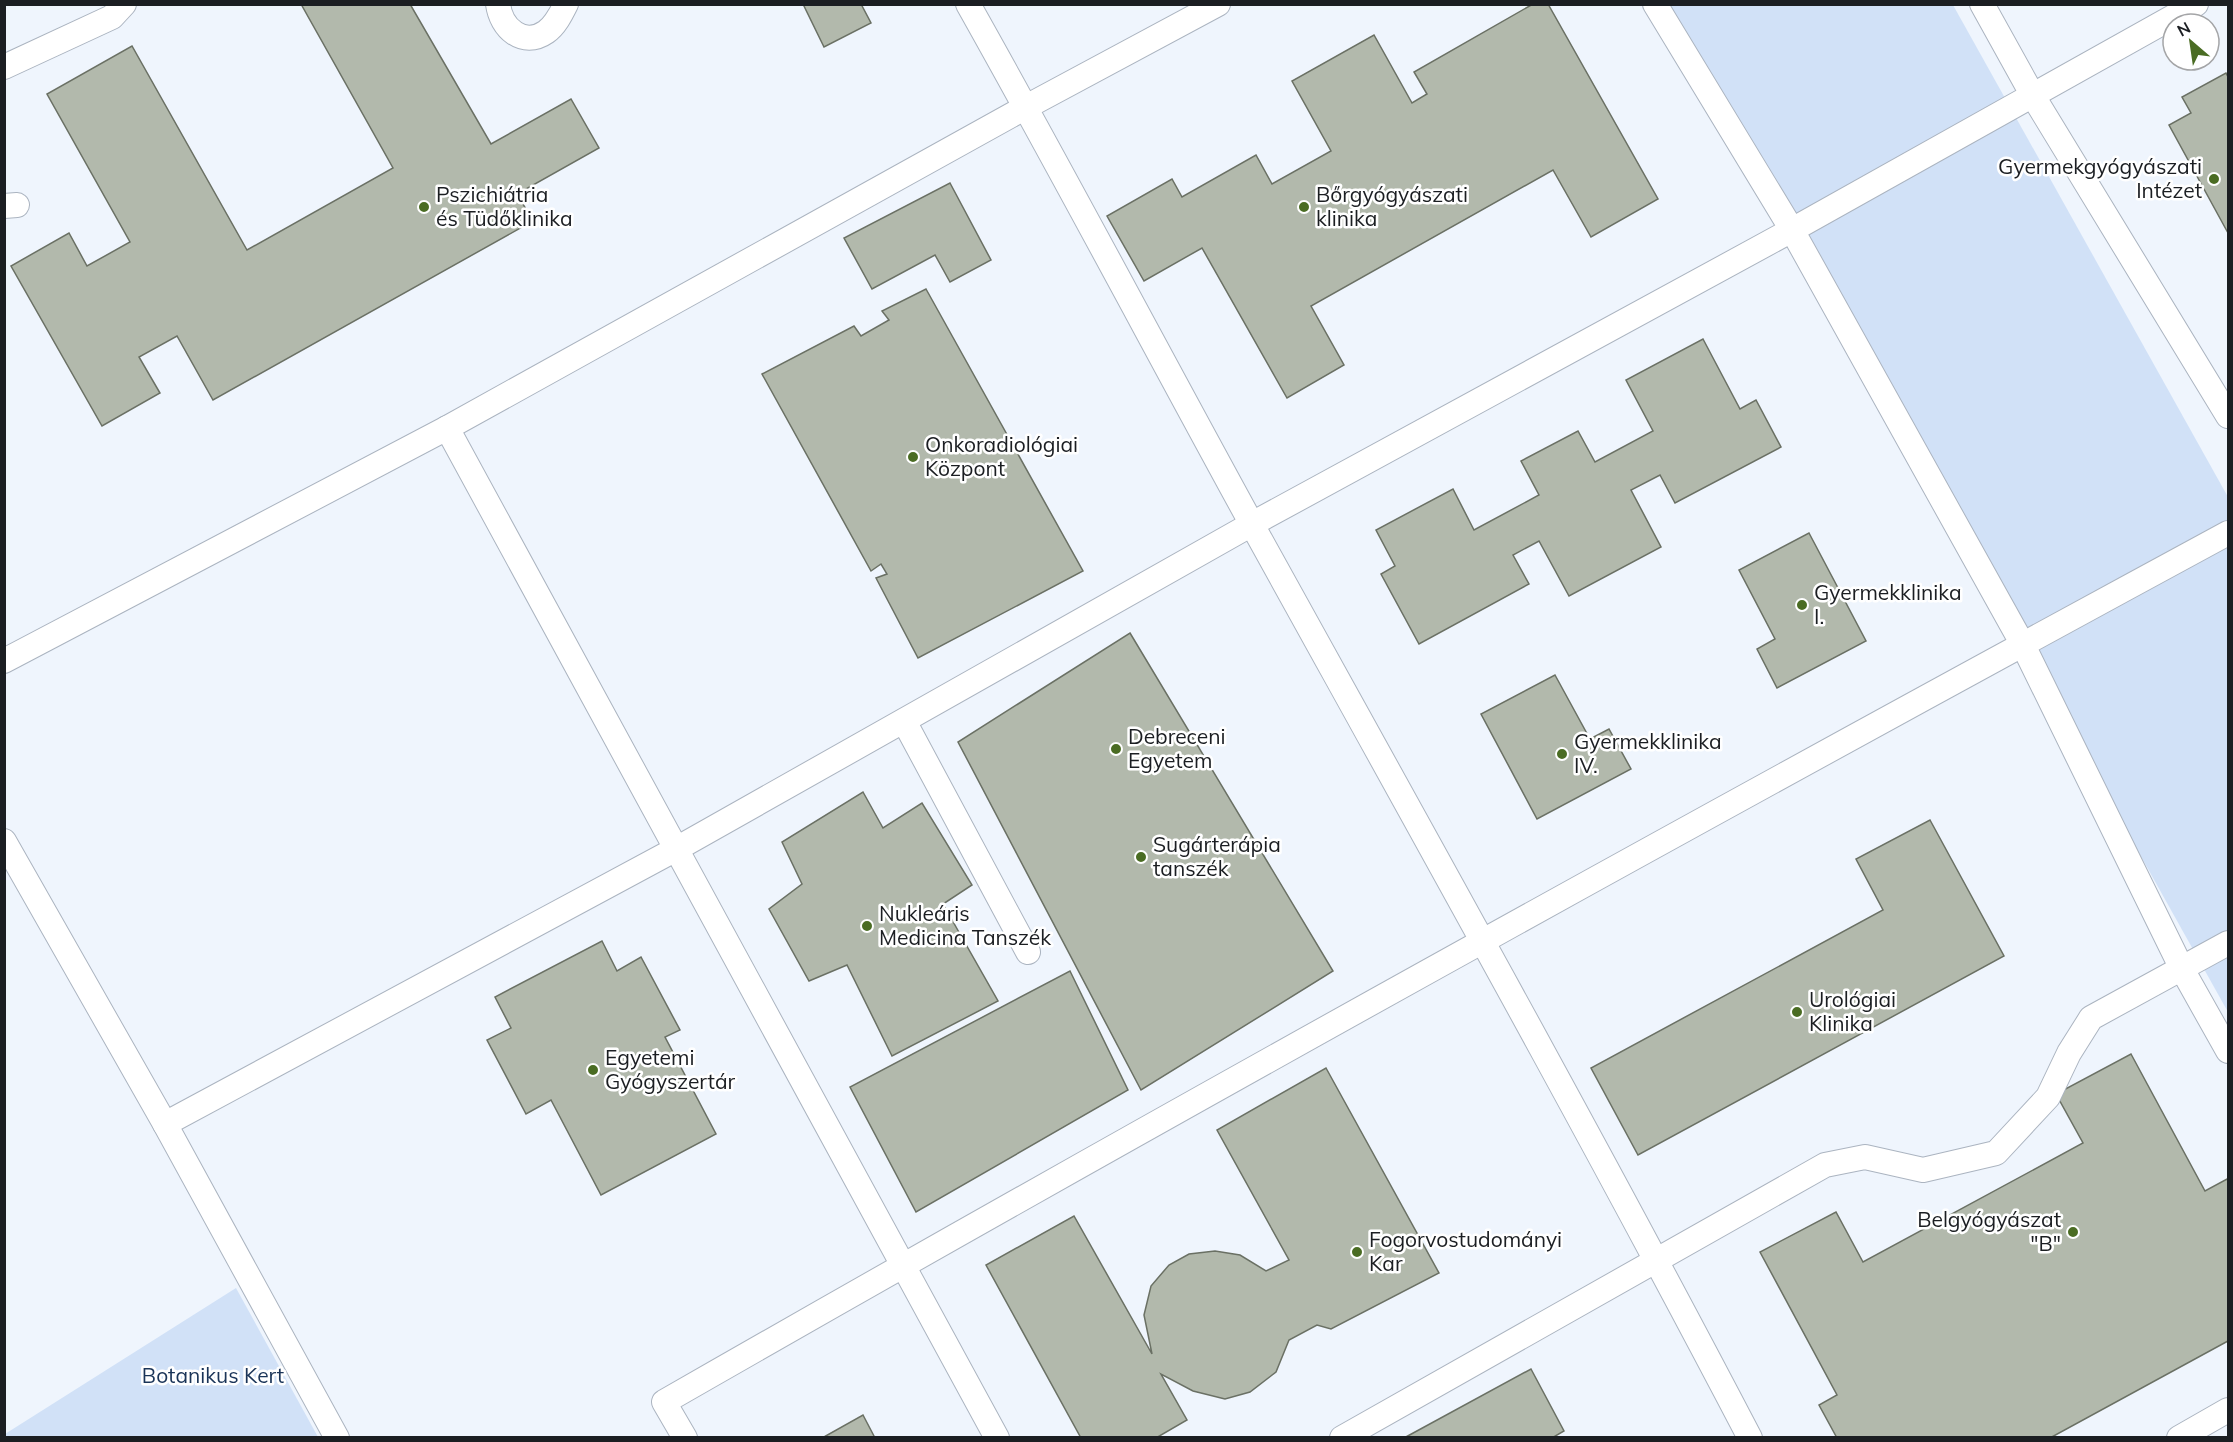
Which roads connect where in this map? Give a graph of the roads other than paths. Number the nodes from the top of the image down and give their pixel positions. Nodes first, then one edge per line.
1 (124, 4) edge
2 (498, 4) edge
3 (566, 4) edge
4 (968, 4) edge
5 (1218, 4) edge
6 (1655, 4) edge
7 (1982, 4) edge
8 (2196, 4) edge
9 (4, 67) edge
10 (2033, 96) junction
11 (1026, 107) junction
12 (1792, 230) junction
13 (2229, 416) edge
14 (447, 428) junction
15 (1252, 524) junction
16 (2229, 533) edge
17 (2023, 645) junction
18 (4, 661) edge
19 (904, 721) junction
20 (4, 841) edge
21 (678, 848) junction
22 (1482, 941) junction
23 (2229, 943) edge
24 (1028, 952) dead end
25 (2182, 969) junction
26 (2229, 1051) edge
27 (165, 1124) junction
28 (1656, 1258) junction
29 (903, 1265) junction
30 (2229, 1410) edge
31 (337, 1437) edge
32 (685, 1437) edge
33 (997, 1437) edge
34 (1342, 1437) edge
35 (1750, 1437) edge
36 (2179, 1437) edge

1 - 9 lane
2 - 3 lane
4 - 11 lane
5 - 11 lane
6 - 12 lane
7 - 10 lane
8 - 10 lane
10 - 12 lane
10 - 13 lane
11 - 14 lane
11 - 15 lane
12 - 15 lane
12 - 17 lane
14 - 18 lane
14 - 21 lane
15 - 19 lane
15 - 22 lane
16 - 17 lane
17 - 22 lane
17 - 25 lane
19 - 21 lane
19 - 24 lane
20 - 27 lane
21 - 27 lane
21 - 29 lane
22 - 28 lane
22 - 29 lane
23 - 25 lane
25 - 26 lane
25 - 28 lane
27 - 31 lane
28 - 34 lane
28 - 35 lane
29 - 32 lane
29 - 33 lane
30 - 36 lane

